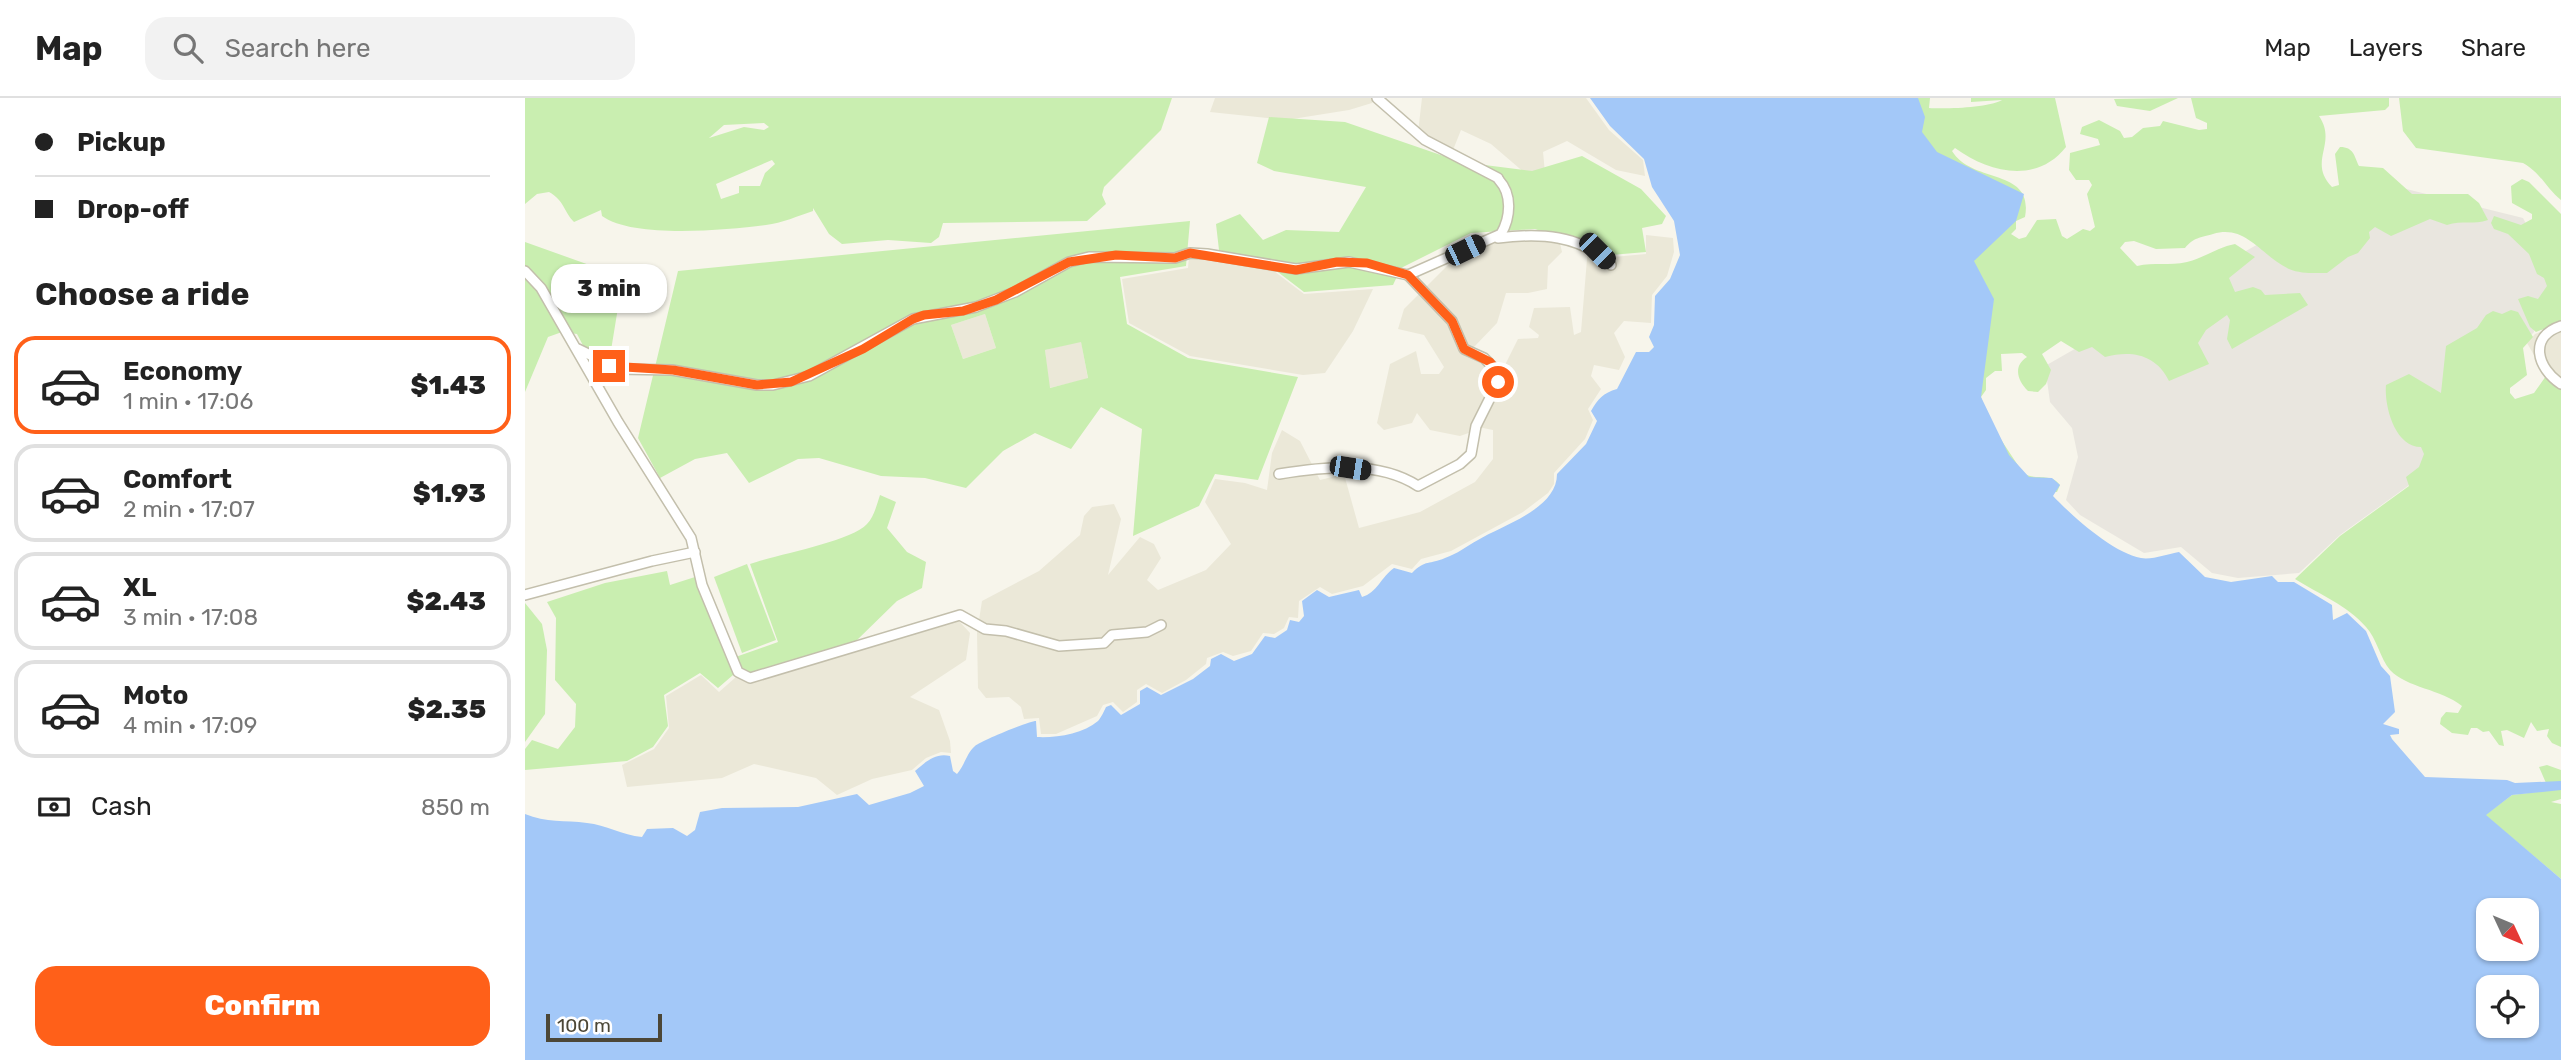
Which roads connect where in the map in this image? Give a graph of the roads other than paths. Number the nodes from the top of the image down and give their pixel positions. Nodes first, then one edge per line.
1 (1377, 98) edge
2 (1496, 238) junction
3 (1611, 265) dead end
4 (525, 271) edge
5 (1408, 275) junction
6 (2561, 326) edge
7 (577, 349) junction
8 (2561, 384) edge
9 (1279, 474) dead end
10 (695, 552) junction
11 (525, 595) edge
12 (1161, 625) dead end

1 - 2 street
2 - 3 street
2 - 5 street
4 - 7 street
5 - 7 street
5 - 9 street
6 - 8 street
7 - 10 street
10 - 11 street
10 - 12 street

